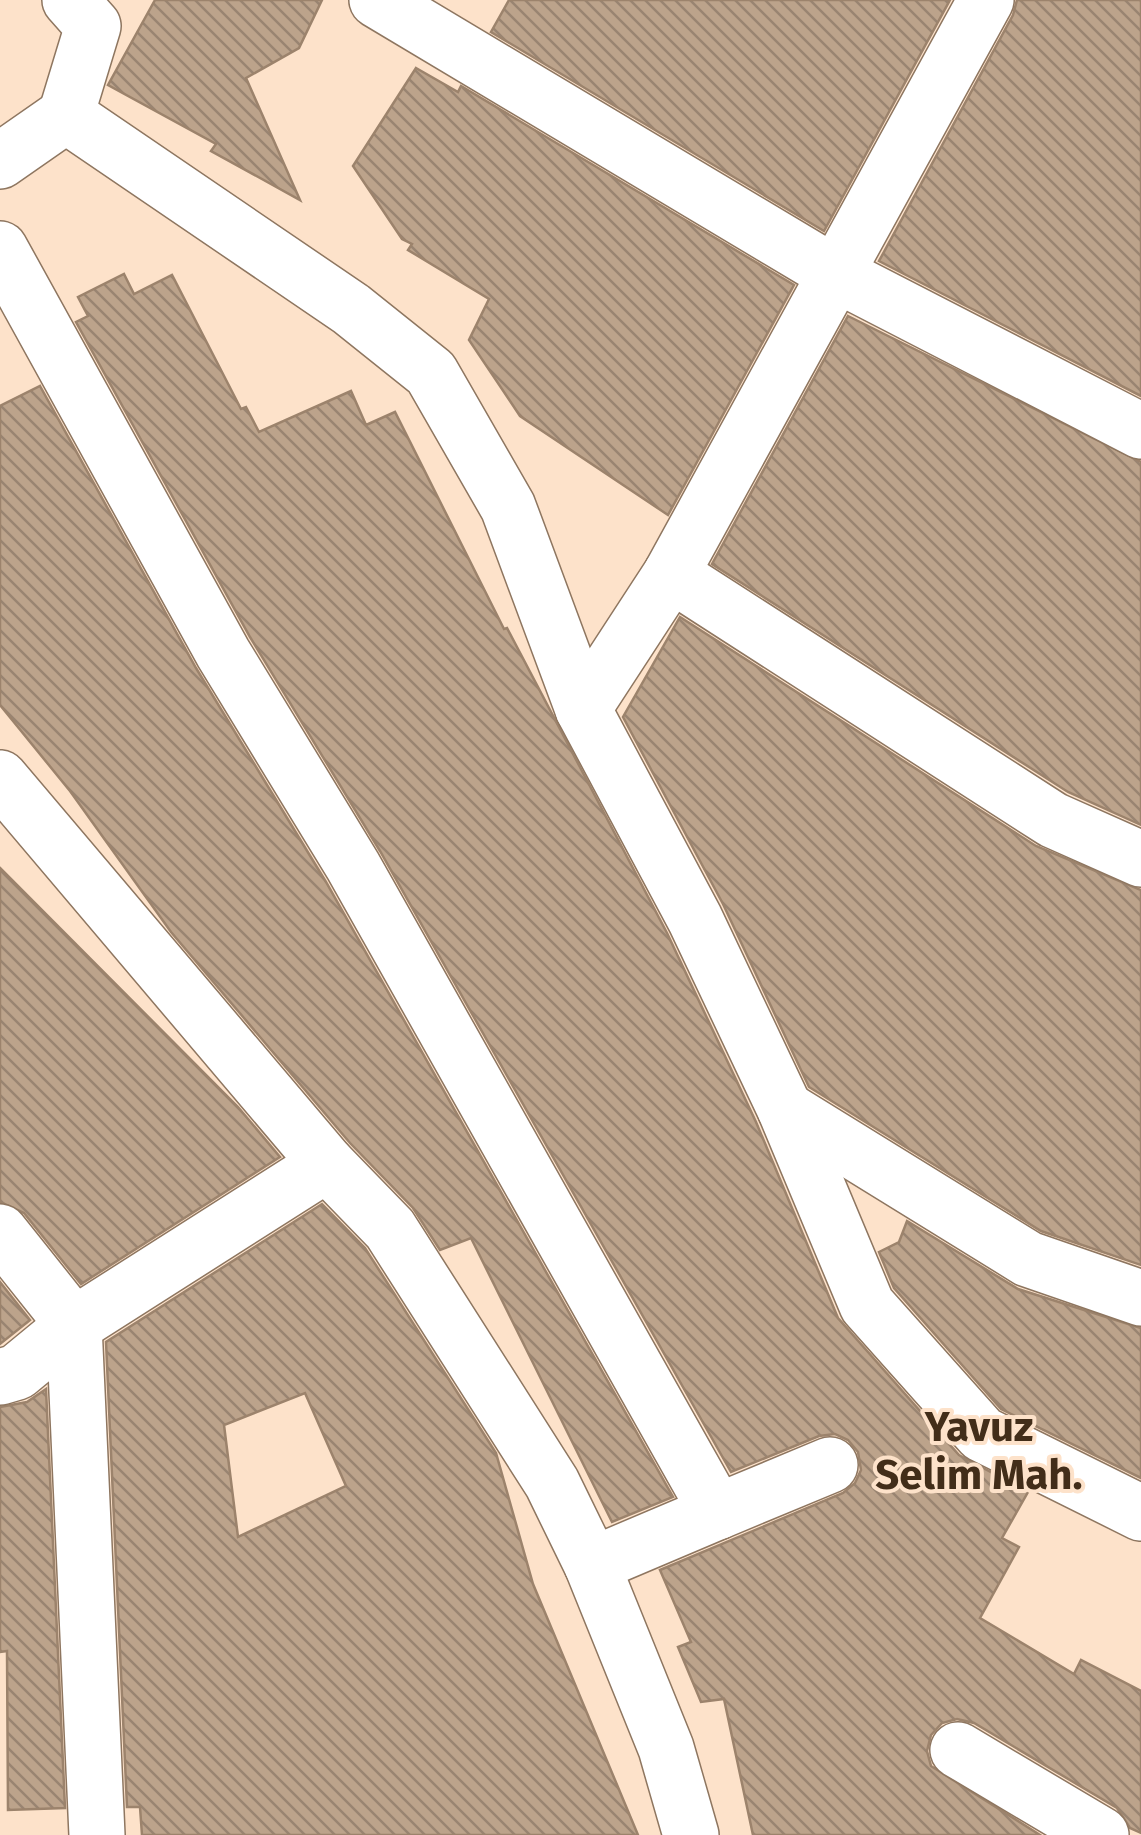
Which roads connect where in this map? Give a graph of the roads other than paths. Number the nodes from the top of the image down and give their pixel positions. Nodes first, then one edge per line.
1 (377, 0) edge
2 (986, 0) edge
3 (94, 9) edge
4 (66, 115) junction
5 (0, 161) edge
6 (0, 248) edge
7 (834, 273) junction
8 (1141, 432) edge
9 (671, 574) junction
10 (583, 709) junction
11 (0, 778) edge
12 (1141, 858) edge
13 (784, 1108) junction
14 (327, 1164) junction
15 (0, 1232) edge
16 (1141, 1298) edge
17 (74, 1324) junction
18 (0, 1378) edge
19 (830, 1465) dead end
20 (718, 1512) junction
21 (1141, 1514) edge
22 (592, 1565) junction
23 (958, 1750) dead end
24 (97, 1835) edge
25 (690, 1835) edge
26 (1102, 1835) edge

1 - 7 street
2 - 7 street
3 - 4 street
4 - 5 street
4 - 10 street
6 - 20 street
7 - 8 street
7 - 9 street
9 - 10 street
9 - 12 street
10 - 13 street
11 - 14 street
13 - 16 street
13 - 21 street
14 - 17 street
14 - 22 street
15 - 17 street
17 - 18 street
17 - 24 street
19 - 20 street
20 - 22 street
22 - 25 street
23 - 26 street

